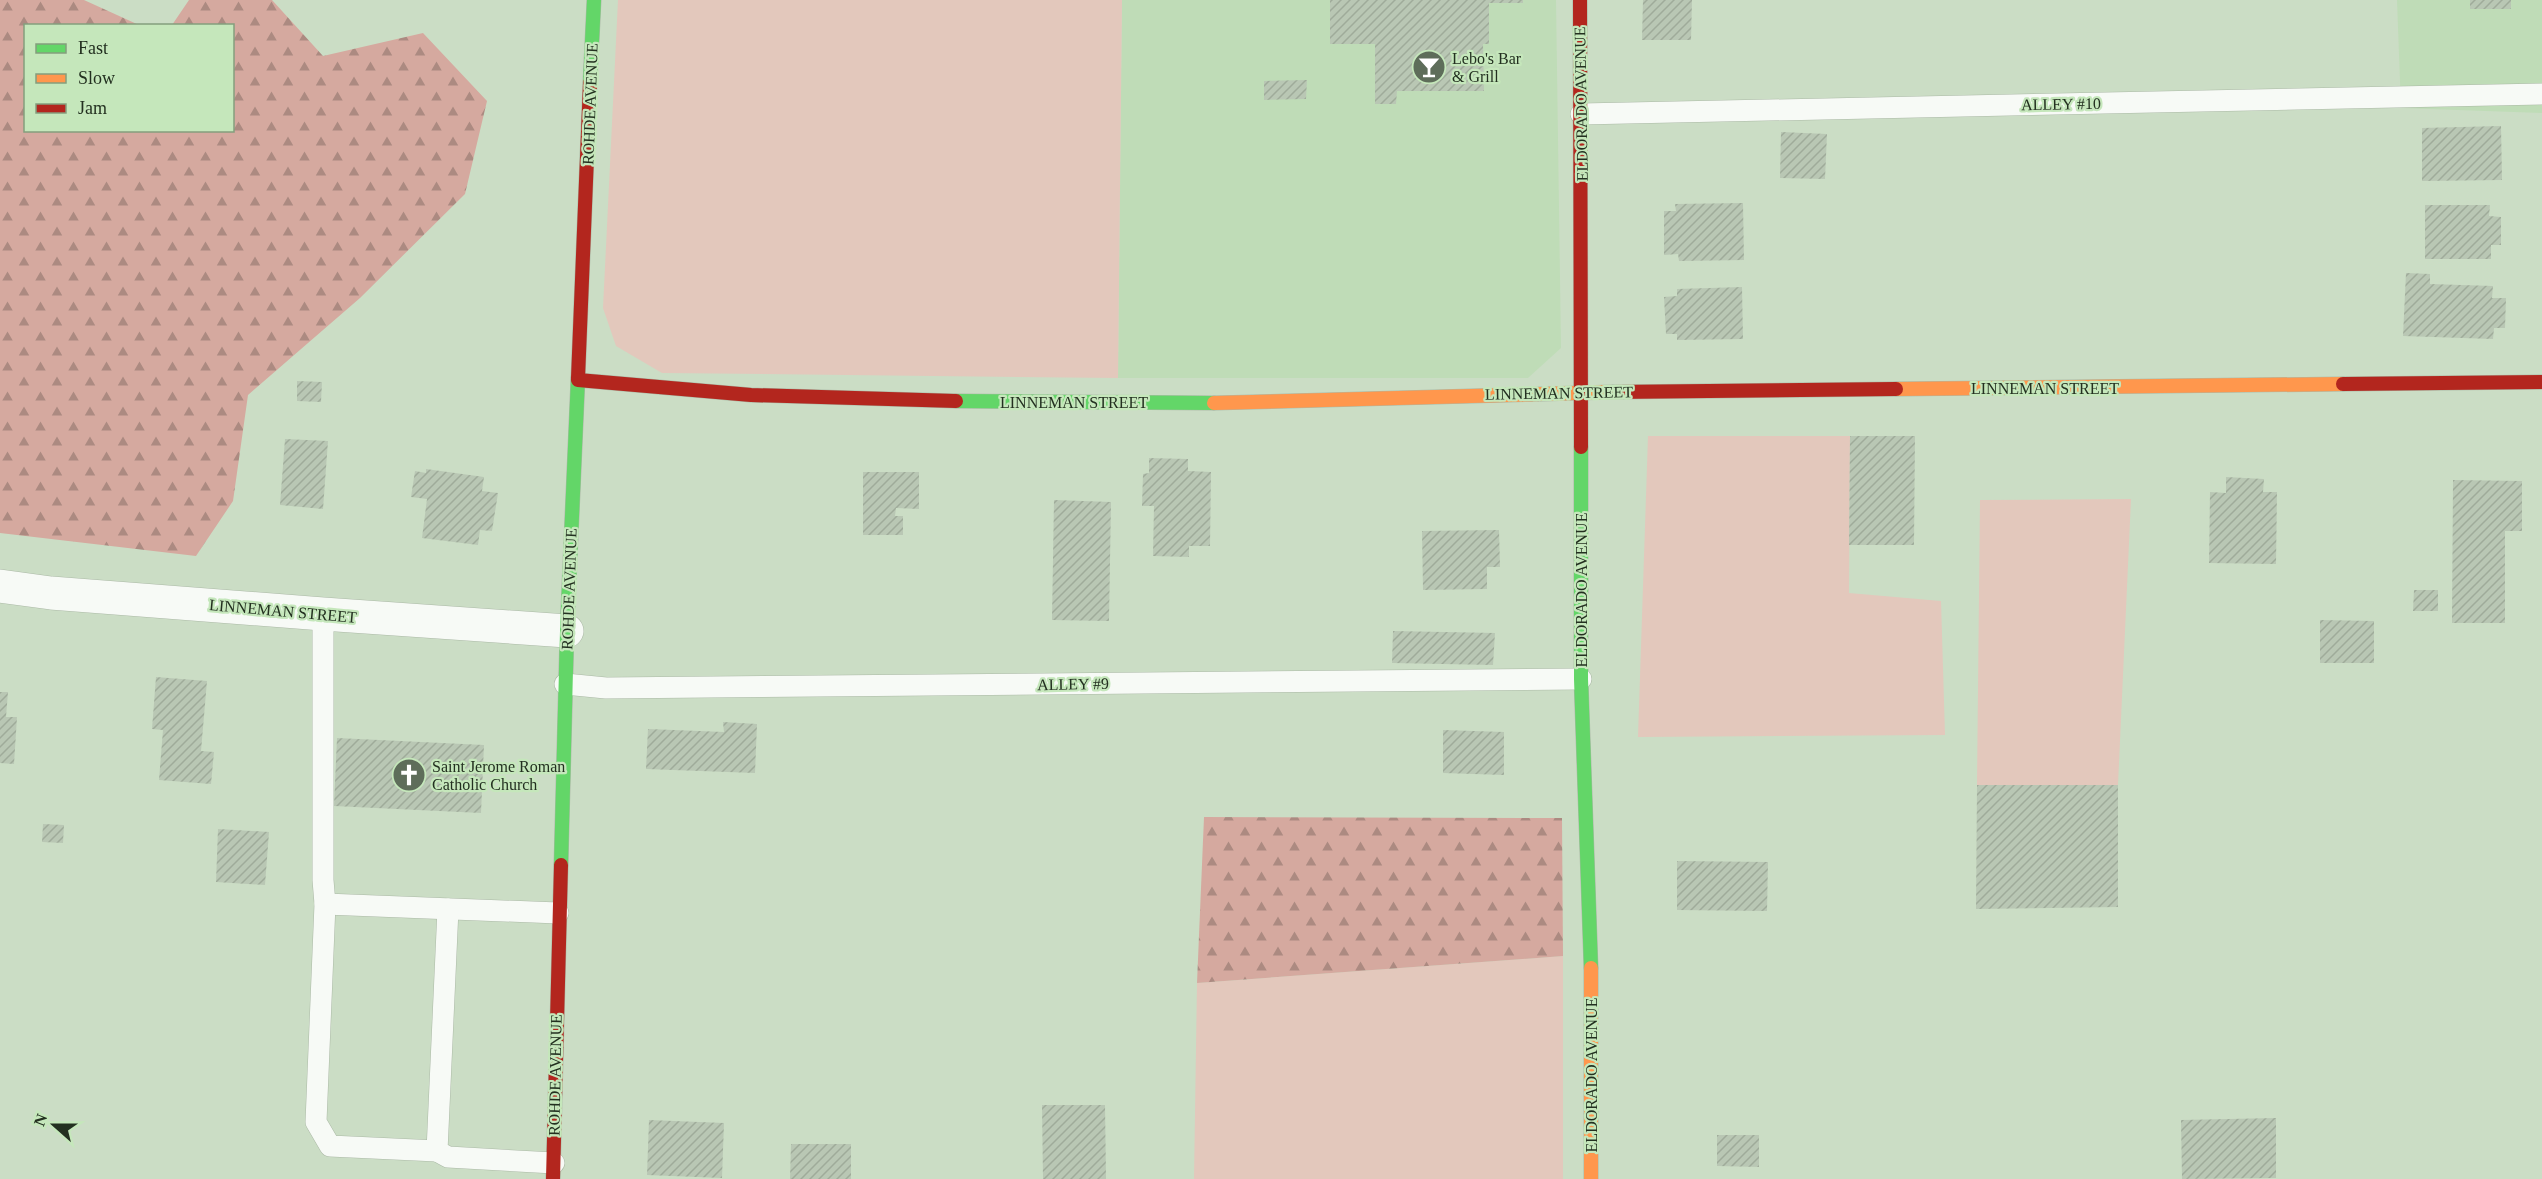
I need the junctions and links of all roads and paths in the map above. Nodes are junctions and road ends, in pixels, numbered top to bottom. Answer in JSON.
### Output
{"nodes":[{"id":1,"x":594,"y":0,"type":"edge"},
{"id":2,"x":1580,"y":0,"type":"edge"},
{"id":3,"x":2542,"y":94,"type":"edge"},
{"id":4,"x":1581,"y":114,"type":"junction"},
{"id":5,"x":578,"y":380,"type":"junction"},
{"id":6,"x":2542,"y":382,"type":"edge"},
{"id":7,"x":1581,"y":392,"type":"junction"},
{"id":8,"x":0,"y":586,"type":"edge"},
{"id":9,"x":323,"y":614,"type":"junction"},
{"id":10,"x":567,"y":631,"type":"junction"},
{"id":11,"x":1581,"y":679,"type":"junction"},
{"id":12,"x":565,"y":684,"type":"junction"},
{"id":13,"x":325,"y":904,"type":"junction"},
{"id":14,"x":448,"y":909,"type":"junction"},
{"id":15,"x":558,"y":914,"type":"junction"},
{"id":16,"x":437,"y":1151,"type":"junction"},
{"id":17,"x":554,"y":1171,"type":"edge"},
{"id":18,"x":1591,"y":1179,"type":"edge"}],
"edges":[{"from":1,"to":5,"type":"street","name":"ROHDE AVENUE"},
{"from":2,"to":4,"type":"street","name":"ELDORADO AVENUE"},
{"from":3,"to":4,"type":"lane","name":"ALLEY #10"},
{"from":4,"to":7,"type":"street","name":"ELDORADO AVENUE"},
{"from":5,"to":7,"type":"street","name":"LINNEMAN STREET"},
{"from":5,"to":10,"type":"street","name":"ROHDE AVENUE"},
{"from":6,"to":7,"type":"street","name":"LINNEMAN STREET"},
{"from":7,"to":11,"type":"street","name":"ELDORADO AVENUE"},
{"from":8,"to":9,"type":"street","name":"LINNEMAN STREET"},
{"from":9,"to":10,"type":"street","name":"LINNEMAN STREET"},
{"from":9,"to":13,"type":"lane"},
{"from":10,"to":12,"type":"street","name":"ROHDE AVENUE"},
{"from":11,"to":12,"type":"lane","name":"ALLEY #9"},
{"from":11,"to":18,"type":"street","name":"ELDORADO AVENUE"},
{"from":12,"to":15,"type":"street","name":"ROHDE AVENUE"},
{"from":13,"to":14,"type":"lane"},
{"from":13,"to":16,"type":"lane"},
{"from":14,"to":15,"type":"lane"},
{"from":14,"to":16,"type":"lane"},
{"from":15,"to":17,"type":"street","name":"ROHDE AVENUE"},
{"from":16,"to":17,"type":"lane"}]}
